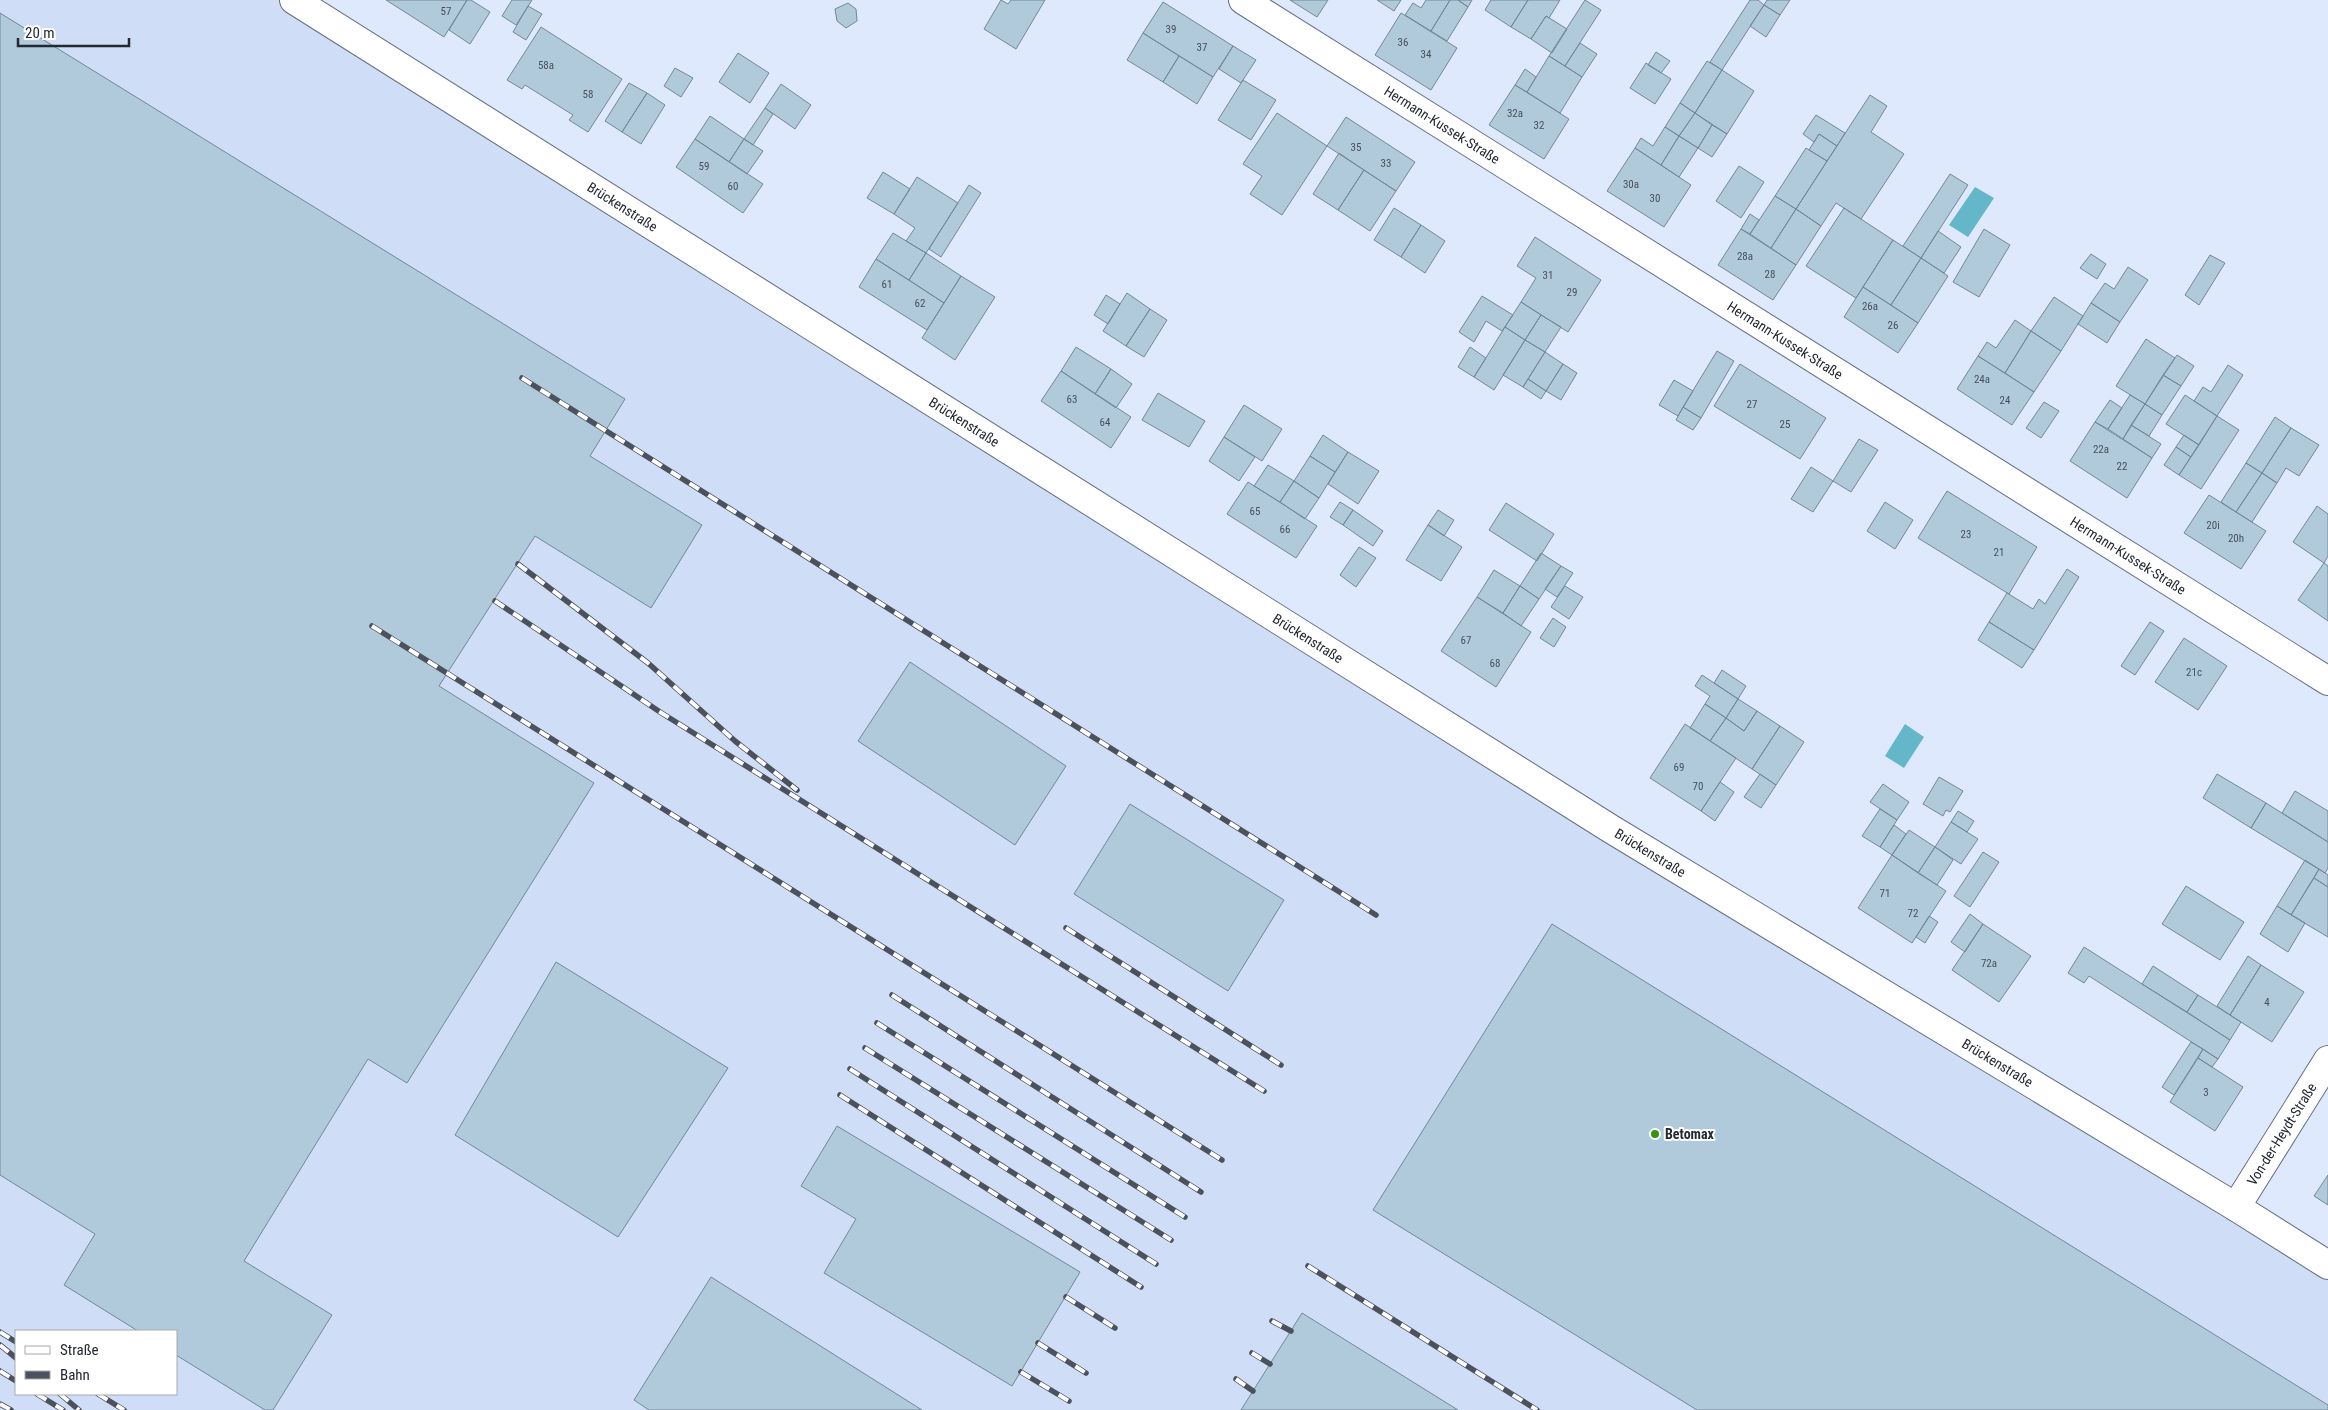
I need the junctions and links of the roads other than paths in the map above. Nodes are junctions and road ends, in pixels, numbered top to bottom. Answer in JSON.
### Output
{"nodes":[{"id":1,"x":294,"y":0,"type":"edge"},
{"id":2,"x":1243,"y":0,"type":"edge"},
{"id":3,"x":2328,"y":681,"type":"edge"},
{"id":4,"x":2328,"y":1060,"type":"edge"},
{"id":5,"x":2236,"y":1208,"type":"junction"},
{"id":6,"x":2328,"y":1266,"type":"edge"}],
"edges":[{"from":1,"to":5,"type":"street","name":"Brückenstraße"},
{"from":2,"to":3,"type":"street","name":"Hermann-Kussek-Straße"},
{"from":4,"to":5,"type":"street","name":"Von-der-Heydt-Straße"},
{"from":5,"to":6,"type":"street","name":"Brückenstraße"}]}
